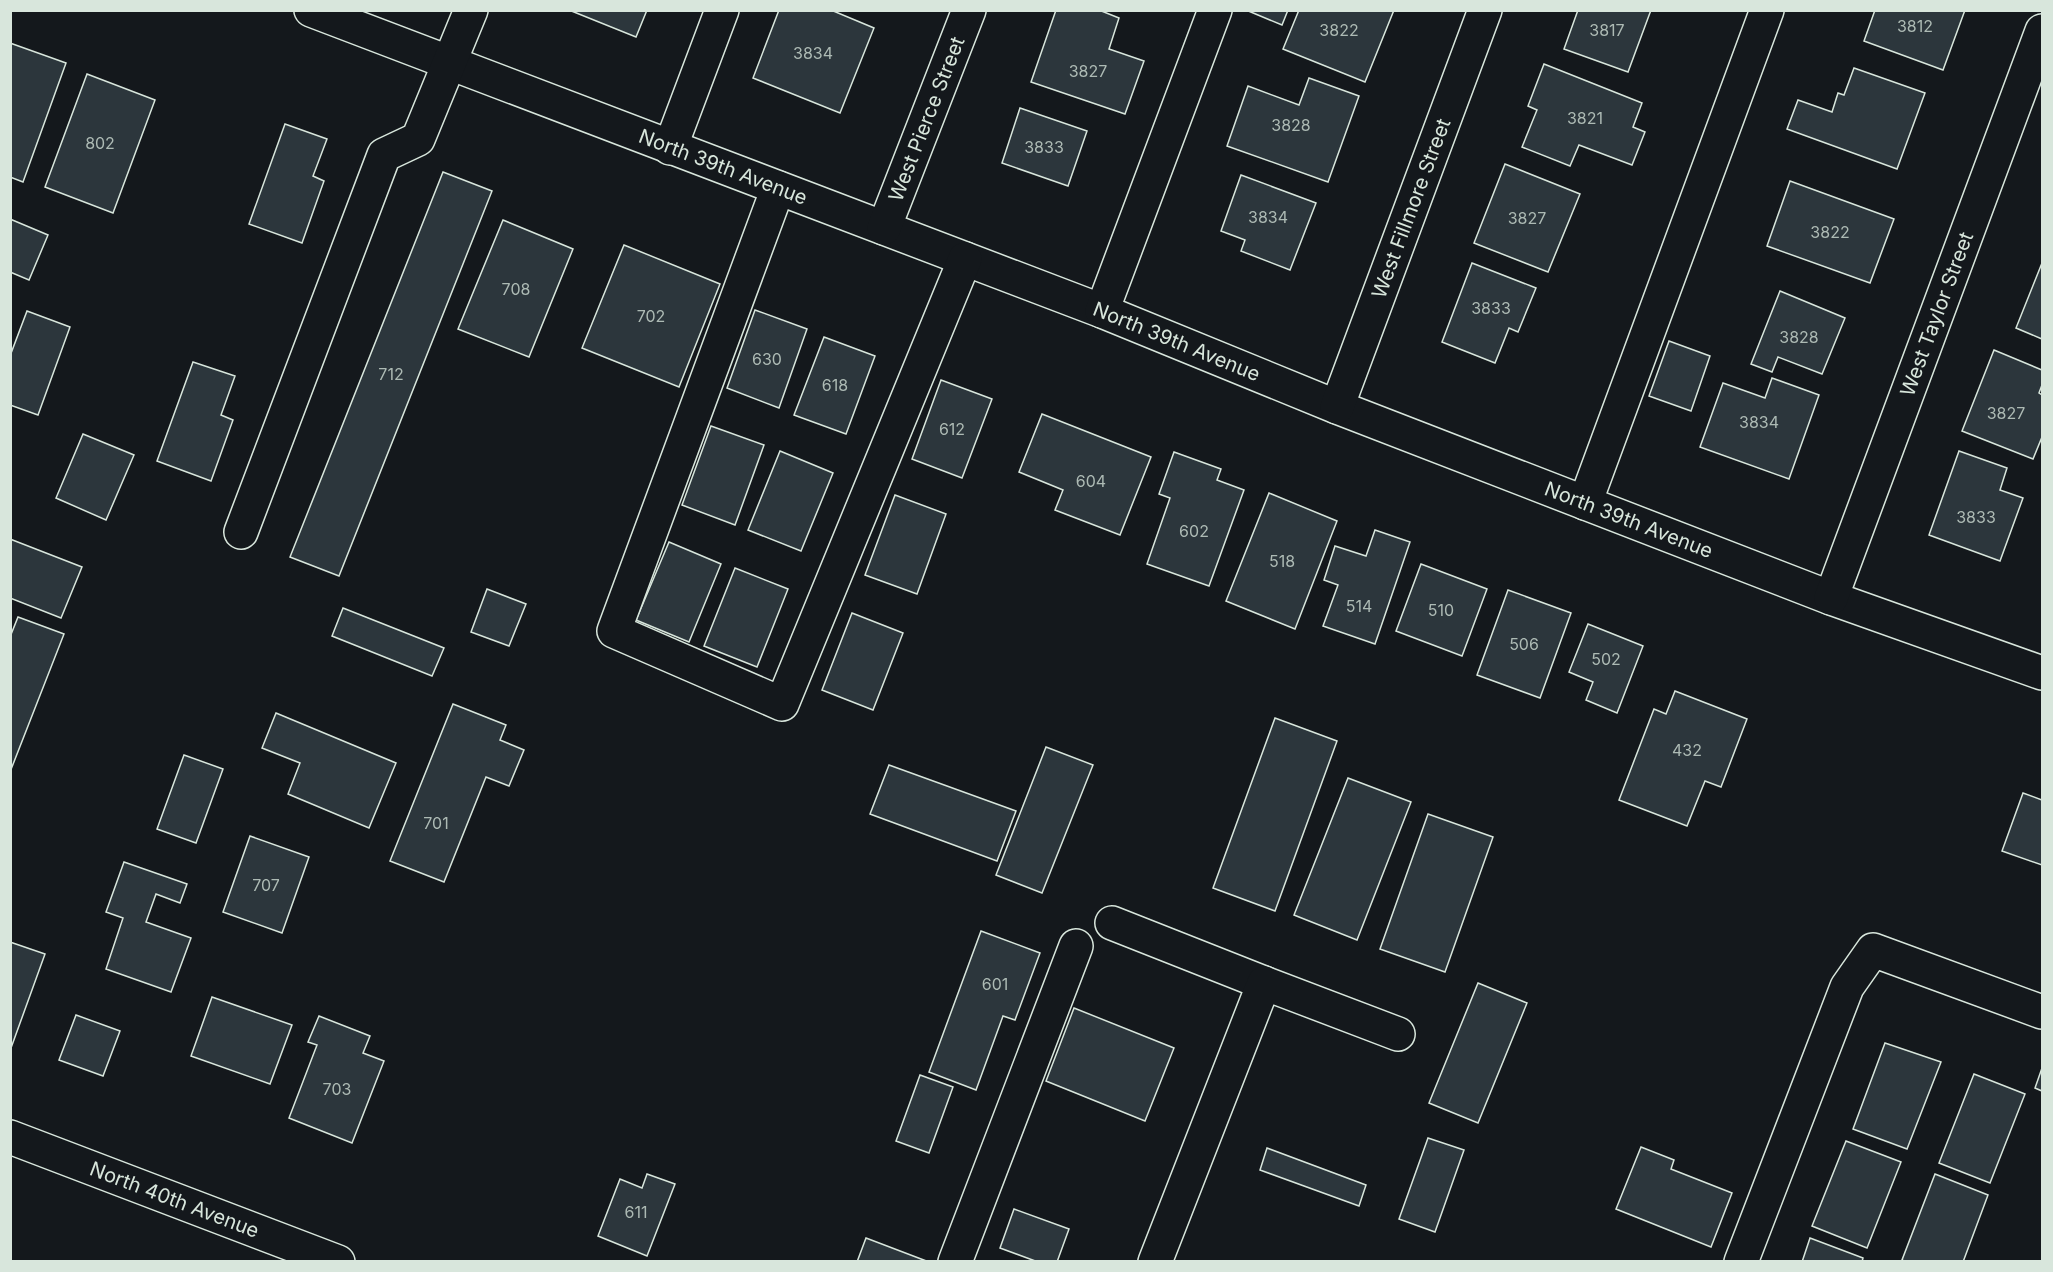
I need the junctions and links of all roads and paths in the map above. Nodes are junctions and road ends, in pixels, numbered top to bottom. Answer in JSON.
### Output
{"nodes":[{"id":1,"x":311,"y":10,"type":"edge"},
{"id":2,"x":471,"y":10,"type":"edge"},
{"id":3,"x":722,"y":10,"type":"edge"},
{"id":4,"x":969,"y":10,"type":"edge"},
{"id":5,"x":1215,"y":10,"type":"edge"},
{"id":6,"x":1485,"y":10,"type":"edge"},
{"id":7,"x":1767,"y":10,"type":"edge"},
{"id":8,"x":2043,"y":31,"type":"edge"},
{"id":9,"x":451,"y":64,"type":"junction"},
{"id":10,"x":670,"y":148,"type":"junction"},
{"id":11,"x":778,"y":188,"type":"junction"},
{"id":12,"x":884,"y":228,"type":"junction"},
{"id":13,"x":965,"y":259,"type":"junction"},
{"id":14,"x":1102,"y":311,"type":"junction"},
{"id":15,"x":1337,"y":407,"type":"junction"},
{"id":16,"x":1585,"y":503,"type":"junction"},
{"id":17,"x":242,"y":532,"type":"dead end"},
{"id":18,"x":1832,"y":598,"type":"junction"},
{"id":19,"x":2043,"y":673,"type":"edge"},
{"id":20,"x":1112,"y":923,"type":"dead end"},
{"id":21,"x":1076,"y":946,"type":"dead end"},
{"id":22,"x":1264,"y":983,"type":"junction"},
{"id":23,"x":2043,"y":1012,"type":"edge"},
{"id":24,"x":1398,"y":1034,"type":"dead end"},
{"id":25,"x":10,"y":1137,"type":"edge"},
{"id":26,"x":338,"y":1262,"type":"edge"},
{"id":27,"x":955,"y":1262,"type":"edge"},
{"id":28,"x":1155,"y":1262,"type":"edge"},
{"id":29,"x":1741,"y":1262,"type":"edge"}],
"edges":[{"from":1,"to":9,"type":"street","name":"North 39th Avenue"},
{"from":2,"to":9,"type":"street"},
{"from":3,"to":10,"type":"street"},
{"from":4,"to":12,"type":"street","name":"West Pierce Street"},
{"from":5,"to":14,"type":"street"},
{"from":6,"to":15,"type":"street","name":"West Fillmore Street"},
{"from":7,"to":16,"type":"street"},
{"from":8,"to":18,"type":"street","name":"West Taylor Street"},
{"from":9,"to":10,"type":"street","name":"North 39th Avenue"},
{"from":9,"to":17,"type":"street"},
{"from":10,"to":11,"type":"street","name":"North 39th Avenue"},
{"from":11,"to":12,"type":"street","name":"North 39th Avenue"},
{"from":11,"to":13,"type":"street"},
{"from":12,"to":13,"type":"street","name":"North 39th Avenue"},
{"from":13,"to":14,"type":"street","name":"North 39th Avenue"},
{"from":14,"to":15,"type":"street","name":"North 39th Avenue"},
{"from":15,"to":16,"type":"street","name":"North 39th Avenue"},
{"from":16,"to":18,"type":"street","name":"North 39th Avenue"},
{"from":18,"to":19,"type":"street","name":"North 39th Avenue"},
{"from":20,"to":22,"type":"street"},
{"from":21,"to":27,"type":"street"},
{"from":22,"to":24,"type":"street"},
{"from":22,"to":28,"type":"street"},
{"from":23,"to":29,"type":"street"},
{"from":25,"to":26,"type":"street","name":"North 40th Avenue"}]}
